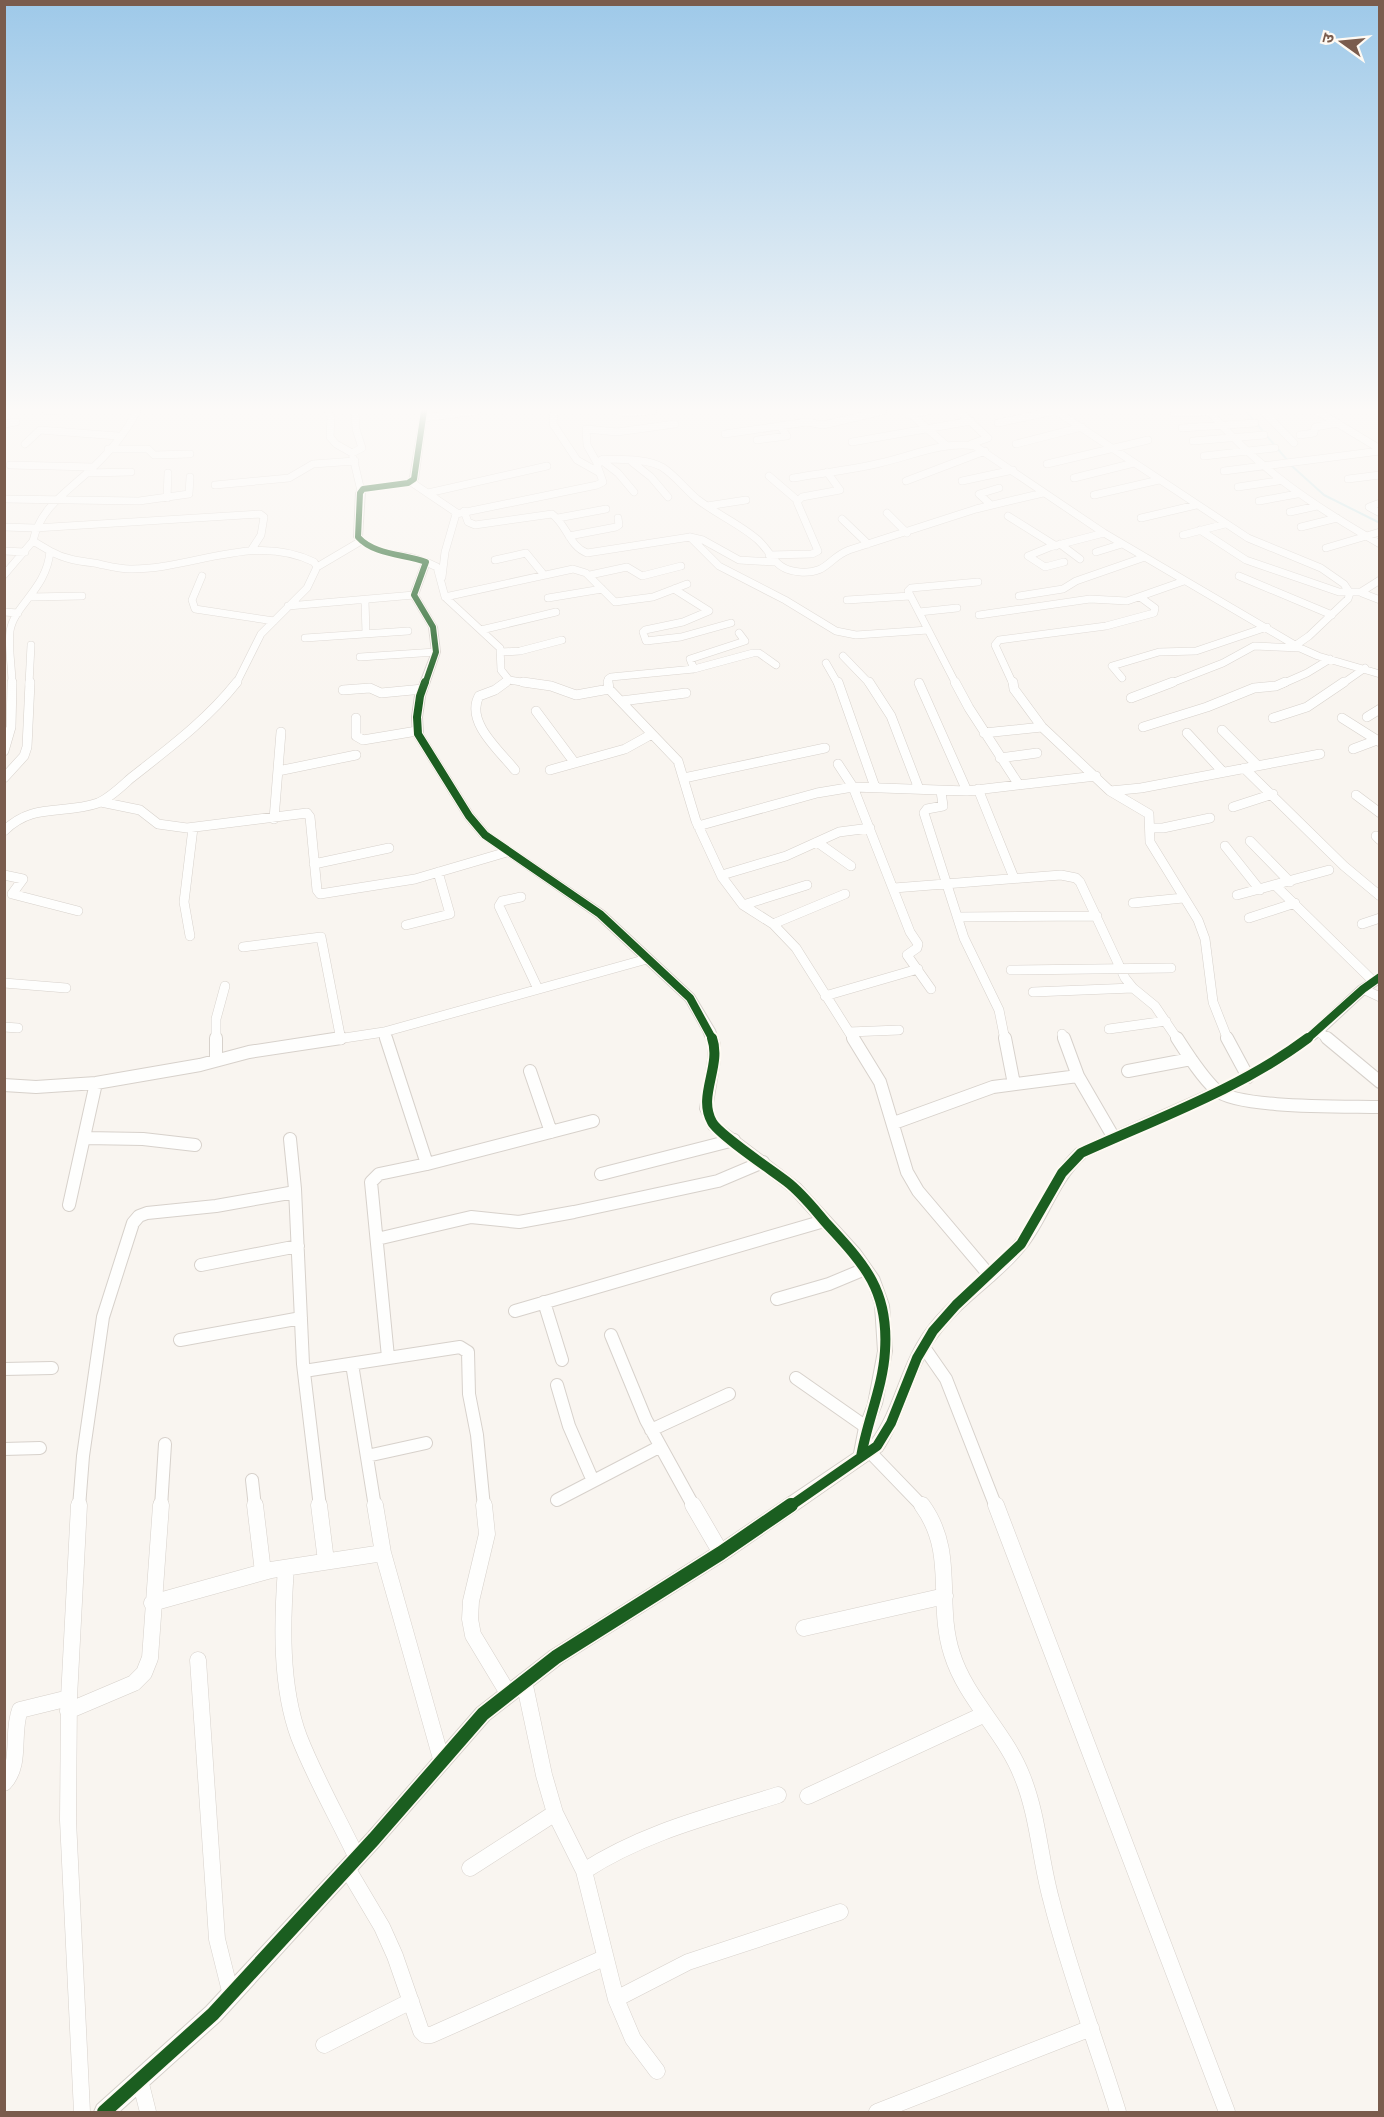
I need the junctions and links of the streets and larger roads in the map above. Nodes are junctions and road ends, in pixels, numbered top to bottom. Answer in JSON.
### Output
{"nodes":[{"id":1,"x":47,"y":510,"type":"edge"},
{"id":2,"x":360,"y":510,"type":"edge"},
{"id":3,"x":455,"y":510,"type":"edge"},
{"id":4,"x":471,"y":510,"type":"edge"},
{"id":5,"x":602,"y":510,"type":"edge"},
{"id":6,"x":712,"y":510,"type":"edge"},
{"id":7,"x":801,"y":510,"type":"edge"},
{"id":8,"x":977,"y":510,"type":"edge"},
{"id":9,"x":1069,"y":510,"type":"edge"},
{"id":10,"x":1176,"y":510,"type":"edge"},
{"id":11,"x":1203,"y":510,"type":"edge"},
{"id":12,"x":1300,"y":510,"type":"edge"},
{"id":13,"x":1323,"y":510,"type":"edge"},
{"id":14,"x":460,"y":512,"type":"junction"},
{"id":15,"x":1290,"y":512,"type":"dead end"},
{"id":16,"x":886,"y":513,"type":"dead end"},
{"id":17,"x":1008,"y":516,"type":"dead end"},
{"id":18,"x":558,"y":518,"type":"junction"},
{"id":19,"x":618,"y":518,"type":"dead end"},
{"id":20,"x":1141,"y":518,"type":"dead end"},
{"id":21,"x":1337,"y":518,"type":"junction"},
{"id":22,"x":842,"y":519,"type":"dead end"},
{"id":23,"x":1225,"y":524,"type":"junction"},
{"id":24,"x":4,"y":527,"type":"edge"},
{"id":25,"x":1301,"y":527,"type":"dead end"},
{"id":26,"x":34,"y":528,"type":"junction"},
{"id":27,"x":1200,"y":530,"type":"junction"},
{"id":28,"x":1380,"y":532,"type":"edge"},
{"id":29,"x":907,"y":533,"type":"junction"},
{"id":30,"x":1104,"y":533,"type":"junction"},
{"id":31,"x":1182,"y":535,"type":"dead end"},
{"id":32,"x":569,"y":536,"type":"junction"},
{"id":33,"x":1366,"y":536,"type":"junction"},
{"id":34,"x":690,"y":537,"type":"junction"},
{"id":35,"x":33,"y":541,"type":"junction"},
{"id":36,"x":361,"y":541,"type":"junction"},
{"id":37,"x":1122,"y":543,"type":"junction"},
{"id":38,"x":868,"y":544,"type":"junction"},
{"id":39,"x":1380,"y":544,"type":"edge"},
{"id":40,"x":1058,"y":545,"type":"junction"},
{"id":41,"x":1326,"y":548,"type":"dead end"},
{"id":42,"x":252,"y":549,"type":"junction"},
{"id":43,"x":4,"y":551,"type":"edge"},
{"id":44,"x":25,"y":552,"type":"junction"},
{"id":45,"x":1096,"y":552,"type":"dead end"},
{"id":46,"x":52,"y":553,"type":"junction"},
{"id":47,"x":1145,"y":557,"type":"junction"},
{"id":48,"x":771,"y":558,"type":"junction"},
{"id":49,"x":1080,"y":559,"type":"dead end"},
{"id":50,"x":495,"y":560,"type":"dead end"},
{"id":51,"x":426,"y":562,"type":"junction"},
{"id":52,"x":1064,"y":562,"type":"dead end"},
{"id":53,"x":681,"y":566,"type":"dead end"},
{"id":54,"x":317,"y":567,"type":"junction"},
{"id":55,"x":4,"y":575,"type":"edge"},
{"id":56,"x":544,"y":575,"type":"junction"},
{"id":57,"x":590,"y":575,"type":"junction"},
{"id":58,"x":201,"y":576,"type":"dead end"},
{"id":59,"x":1239,"y":576,"type":"dead end"},
{"id":60,"x":1380,"y":580,"type":"edge"},
{"id":61,"x":1184,"y":581,"type":"junction"},
{"id":62,"x":978,"y":582,"type":"dead end"},
{"id":63,"x":687,"y":584,"type":"dead end"},
{"id":64,"x":441,"y":586,"type":"junction"},
{"id":65,"x":602,"y":589,"type":"junction"},
{"id":66,"x":674,"y":589,"type":"junction"},
{"id":67,"x":1362,"y":593,"type":"junction"},
{"id":68,"x":414,"y":595,"type":"junction"},
{"id":69,"x":1350,"y":595,"type":"junction"},
{"id":70,"x":82,"y":596,"type":"dead end"},
{"id":71,"x":910,"y":596,"type":"junction"},
{"id":72,"x":1019,"y":596,"type":"dead end"},
{"id":73,"x":1144,"y":596,"type":"junction"},
{"id":74,"x":31,"y":597,"type":"junction"},
{"id":75,"x":445,"y":597,"type":"junction"},
{"id":76,"x":548,"y":598,"type":"dead end"},
{"id":77,"x":365,"y":600,"type":"junction"},
{"id":78,"x":847,"y":600,"type":"dead end"},
{"id":79,"x":1380,"y":600,"type":"edge"},
{"id":80,"x":288,"y":606,"type":"junction"},
{"id":81,"x":957,"y":608,"type":"dead end"},
{"id":82,"x":4,"y":612,"type":"edge"},
{"id":83,"x":556,"y":612,"type":"dead end"},
{"id":84,"x":919,"y":612,"type":"junction"},
{"id":85,"x":18,"y":613,"type":"junction"},
{"id":86,"x":979,"y":615,"type":"dead end"},
{"id":87,"x":1332,"y":615,"type":"junction"},
{"id":88,"x":274,"y":621,"type":"junction"},
{"id":89,"x":731,"y":623,"type":"dead end"},
{"id":90,"x":1268,"y":627,"type":"junction"},
{"id":91,"x":481,"y":630,"type":"junction"},
{"id":92,"x":928,"y":630,"type":"junction"},
{"id":93,"x":408,"y":631,"type":"dead end"},
{"id":94,"x":7,"y":632,"type":"edge"},
{"id":95,"x":739,"y":633,"type":"dead end"},
{"id":96,"x":366,"y":634,"type":"junction"},
{"id":97,"x":304,"y":638,"type":"dead end"},
{"id":98,"x":562,"y":640,"type":"dead end"},
{"id":99,"x":31,"y":645,"type":"dead end"},
{"id":100,"x":1298,"y":647,"type":"junction"},
{"id":101,"x":436,"y":652,"type":"junction"},
{"id":102,"x":501,"y":652,"type":"junction"},
{"id":103,"x":843,"y":656,"type":"dead end"},
{"id":104,"x":360,"y":657,"type":"dead end"},
{"id":105,"x":1329,"y":659,"type":"junction"},
{"id":106,"x":826,"y":663,"type":"dead end"},
{"id":107,"x":776,"y":665,"type":"dead end"},
{"id":108,"x":1365,"y":668,"type":"junction"},
{"id":109,"x":694,"y":669,"type":"junction"},
{"id":110,"x":1380,"y":674,"type":"edge"},
{"id":111,"x":1122,"y":678,"type":"dead end"},
{"id":112,"x":509,"y":680,"type":"junction"},
{"id":113,"x":919,"y":683,"type":"dead end"},
{"id":114,"x":8,"y":689,"type":"edge"},
{"id":115,"x":423,"y":689,"type":"junction"},
{"id":116,"x":609,"y":689,"type":"junction"},
{"id":117,"x":343,"y":690,"type":"dead end"},
{"id":118,"x":686,"y":693,"type":"dead end"},
{"id":119,"x":1131,"y":698,"type":"dead end"},
{"id":120,"x":621,"y":701,"type":"junction"},
{"id":121,"x":1380,"y":709,"type":"edge"},
{"id":122,"x":536,"y":711,"type":"dead end"},
{"id":123,"x":1367,"y":717,"type":"dead end"},
{"id":124,"x":356,"y":718,"type":"dead end"},
{"id":125,"x":1273,"y":718,"type":"dead end"},
{"id":126,"x":1342,"y":718,"type":"dead end"},
{"id":127,"x":8,"y":722,"type":"edge"},
{"id":128,"x":1042,"y":727,"type":"junction"},
{"id":129,"x":1143,"y":727,"type":"dead end"},
{"id":130,"x":1222,"y":730,"type":"dead end"},
{"id":131,"x":417,"y":731,"type":"junction"},
{"id":132,"x":281,"y":732,"type":"dead end"},
{"id":133,"x":984,"y":733,"type":"junction"},
{"id":134,"x":1187,"y":733,"type":"dead end"},
{"id":135,"x":652,"y":734,"type":"junction"},
{"id":136,"x":1378,"y":741,"type":"edge"},
{"id":137,"x":825,"y":748,"type":"dead end"},
{"id":138,"x":1353,"y":749,"type":"dead end"},
{"id":139,"x":4,"y":751,"type":"edge"},
{"id":140,"x":1036,"y":753,"type":"dead end"},
{"id":141,"x":1320,"y":754,"type":"dead end"},
{"id":142,"x":356,"y":755,"type":"dead end"},
{"id":143,"x":1000,"y":758,"type":"junction"},
{"id":144,"x":574,"y":762,"type":"junction"},
{"id":145,"x":838,"y":764,"type":"dead end"},
{"id":146,"x":1257,"y":765,"type":"junction"},
{"id":147,"x":1244,"y":768,"type":"junction"},
{"id":148,"x":515,"y":770,"type":"dead end"},
{"id":149,"x":550,"y":770,"type":"dead end"},
{"id":150,"x":278,"y":771,"type":"junction"},
{"id":151,"x":1223,"y":772,"type":"junction"},
{"id":152,"x":1096,"y":776,"type":"junction"},
{"id":153,"x":4,"y":778,"type":"edge"},
{"id":154,"x":684,"y":778,"type":"junction"},
{"id":155,"x":1019,"y":785,"type":"junction"},
{"id":156,"x":853,"y":787,"type":"junction"},
{"id":157,"x":875,"y":787,"type":"junction"},
{"id":158,"x":919,"y":789,"type":"junction"},
{"id":159,"x":978,"y":789,"type":"junction"},
{"id":160,"x":941,"y":791,"type":"junction"},
{"id":161,"x":967,"y":791,"type":"junction"},
{"id":162,"x":1110,"y":791,"type":"junction"},
{"id":163,"x":1273,"y":794,"type":"junction"},
{"id":164,"x":1356,"y":795,"type":"dead end"},
{"id":165,"x":101,"y":802,"type":"junction"},
{"id":166,"x":1233,"y":807,"type":"dead end"},
{"id":167,"x":1380,"y":813,"type":"edge"},
{"id":168,"x":1210,"y":818,"type":"dead end"},
{"id":169,"x":274,"y":819,"type":"junction"},
{"id":170,"x":698,"y":826,"type":"junction"},
{"id":171,"x":194,"y":828,"type":"junction"},
{"id":172,"x":870,"y":828,"type":"junction"},
{"id":173,"x":1150,"y":828,"type":"junction"},
{"id":174,"x":4,"y":831,"type":"edge"},
{"id":175,"x":1250,"y":841,"type":"dead end"},
{"id":176,"x":817,"y":842,"type":"junction"},
{"id":177,"x":1224,"y":846,"type":"dead end"},
{"id":178,"x":389,"y":848,"type":"dead end"},
{"id":179,"x":507,"y":852,"type":"junction"},
{"id":180,"x":314,"y":864,"type":"junction"},
{"id":181,"x":851,"y":866,"type":"dead end"},
{"id":182,"x":1329,"y":870,"type":"dead end"},
{"id":183,"x":438,"y":872,"type":"junction"},
{"id":184,"x":4,"y":875,"type":"edge"},
{"id":185,"x":722,"y":875,"type":"junction"},
{"id":186,"x":1014,"y":878,"type":"junction"},
{"id":187,"x":1290,"y":882,"type":"junction"},
{"id":188,"x":947,"y":884,"type":"junction"},
{"id":189,"x":807,"y":885,"type":"dead end"},
{"id":190,"x":1276,"y":886,"type":"junction"},
{"id":191,"x":894,"y":888,"type":"junction"},
{"id":192,"x":1260,"y":890,"type":"junction"},
{"id":193,"x":845,"y":894,"type":"dead end"},
{"id":194,"x":1238,"y":895,"type":"dead end"},
{"id":195,"x":1380,"y":896,"type":"edge"},
{"id":196,"x":520,"y":897,"type":"dead end"},
{"id":197,"x":1183,"y":898,"type":"junction"},
{"id":198,"x":1133,"y":903,"type":"dead end"},
{"id":199,"x":1294,"y":903,"type":"junction"},
{"id":200,"x":743,"y":905,"type":"junction"},
{"id":201,"x":78,"y":911,"type":"dead end"},
{"id":202,"x":1097,"y":916,"type":"junction"},
{"id":203,"x":958,"y":917,"type":"junction"},
{"id":204,"x":1249,"y":918,"type":"dead end"},
{"id":205,"x":1380,"y":918,"type":"edge"},
{"id":206,"x":773,"y":924,"type":"junction"},
{"id":207,"x":1362,"y":924,"type":"dead end"},
{"id":208,"x":406,"y":925,"type":"dead end"},
{"id":209,"x":190,"y":936,"type":"dead end"},
{"id":210,"x":243,"y":947,"type":"dead end"},
{"id":211,"x":647,"y":959,"type":"junction"},
{"id":212,"x":1122,"y":968,"type":"junction"},
{"id":213,"x":1171,"y":968,"type":"dead end"},
{"id":214,"x":918,"y":969,"type":"junction"},
{"id":215,"x":1011,"y":970,"type":"dead end"},
{"id":216,"x":1372,"y":982,"type":"edge"},
{"id":217,"x":4,"y":983,"type":"edge"},
{"id":218,"x":225,"y":986,"type":"dead end"},
{"id":219,"x":66,"y":988,"type":"dead end"},
{"id":220,"x":931,"y":988,"type":"dead end"},
{"id":221,"x":1133,"y":988,"type":"junction"},
{"id":222,"x":538,"y":989,"type":"junction"},
{"id":223,"x":1034,"y":992,"type":"dead end"},
{"id":224,"x":825,"y":996,"type":"junction"},
{"id":225,"x":1380,"y":997,"type":"edge"},
{"id":226,"x":1166,"y":1021,"type":"junction"},
{"id":227,"x":4,"y":1027,"type":"edge"},
{"id":228,"x":18,"y":1028,"type":"dead end"},
{"id":229,"x":1108,"y":1029,"type":"dead end"},
{"id":230,"x":899,"y":1030,"type":"dead end"},
{"id":231,"x":1318,"y":1030,"type":"junction"},
{"id":232,"x":384,"y":1032,"type":"junction"},
{"id":233,"x":849,"y":1032,"type":"junction"},
{"id":234,"x":1062,"y":1034,"type":"dead end"},
{"id":235,"x":341,"y":1040,"type":"junction"},
{"id":236,"x":1191,"y":1059,"type":"junction"},
{"id":237,"x":216,"y":1060,"type":"junction"},
{"id":238,"x":530,"y":1071,"type":"dead end"},
{"id":239,"x":1128,"y":1071,"type":"dead end"},
{"id":240,"x":1078,"y":1076,"type":"junction"},
{"id":241,"x":1248,"y":1077,"type":"junction"},
{"id":242,"x":1380,"y":1082,"type":"edge"},
{"id":243,"x":96,"y":1083,"type":"junction"},
{"id":244,"x":1014,"y":1084,"type":"junction"},
{"id":245,"x":4,"y":1085,"type":"edge"},
{"id":246,"x":1217,"y":1091,"type":"junction"},
{"id":247,"x":1380,"y":1107,"type":"edge"},
{"id":248,"x":593,"y":1121,"type":"dead end"},
{"id":249,"x":894,"y":1123,"type":"junction"},
{"id":250,"x":551,"y":1132,"type":"junction"},
{"id":251,"x":85,"y":1138,"type":"junction"},
{"id":252,"x":1114,"y":1138,"type":"junction"},
{"id":253,"x":290,"y":1139,"type":"dead end"},
{"id":254,"x":734,"y":1140,"type":"junction"},
{"id":255,"x":195,"y":1145,"type":"dead end"},
{"id":256,"x":763,"y":1162,"type":"junction"},
{"id":257,"x":427,"y":1164,"type":"junction"},
{"id":258,"x":601,"y":1174,"type":"dead end"},
{"id":259,"x":295,"y":1192,"type":"junction"},
{"id":260,"x":69,"y":1205,"type":"dead end"},
{"id":261,"x":824,"y":1221,"type":"junction"},
{"id":262,"x":376,"y":1239,"type":"junction"},
{"id":263,"x":298,"y":1246,"type":"junction"},
{"id":264,"x":201,"y":1264,"type":"dead end"},
{"id":265,"x":865,"y":1269,"type":"junction"},
{"id":266,"x":990,"y":1276,"type":"junction"},
{"id":267,"x":777,"y":1299,"type":"dead end"},
{"id":268,"x":544,"y":1302,"type":"junction"},
{"id":269,"x":515,"y":1311,"type":"dead end"},
{"id":270,"x":301,"y":1318,"type":"junction"},
{"id":271,"x":611,"y":1335,"type":"dead end"},
{"id":272,"x":180,"y":1340,"type":"dead end"},
{"id":273,"x":923,"y":1346,"type":"junction"},
{"id":274,"x":388,"y":1357,"type":"junction"},
{"id":275,"x":562,"y":1360,"type":"dead end"},
{"id":276,"x":352,"y":1364,"type":"junction"},
{"id":277,"x":52,"y":1368,"type":"dead end"},
{"id":278,"x":4,"y":1369,"type":"edge"},
{"id":279,"x":304,"y":1371,"type":"junction"},
{"id":280,"x":796,"y":1378,"type":"dead end"},
{"id":281,"x":557,"y":1385,"type":"dead end"},
{"id":282,"x":729,"y":1394,"type":"dead end"},
{"id":283,"x":866,"y":1427,"type":"junction"},
{"id":284,"x":651,"y":1430,"type":"junction"},
{"id":285,"x":426,"y":1443,"type":"dead end"},
{"id":286,"x":165,"y":1444,"type":"dead end"},
{"id":287,"x":659,"y":1447,"type":"junction"},
{"id":288,"x":40,"y":1448,"type":"dead end"},
{"id":289,"x":4,"y":1449,"type":"edge"},
{"id":290,"x":865,"y":1454,"type":"junction"},
{"id":291,"x":367,"y":1456,"type":"junction"},
{"id":292,"x":252,"y":1480,"type":"dead end"},
{"id":293,"x":593,"y":1481,"type":"junction"},
{"id":294,"x":557,"y":1500,"type":"dead end"},
{"id":295,"x":384,"y":1553,"type":"junction"},
{"id":296,"x":721,"y":1553,"type":"junction"},
{"id":297,"x":326,"y":1561,"type":"junction"},
{"id":298,"x":286,"y":1568,"type":"junction"},
{"id":299,"x":263,"y":1572,"type":"junction"},
{"id":300,"x":945,"y":1596,"type":"junction"},
{"id":301,"x":152,"y":1602,"type":"junction"},
{"id":302,"x":804,"y":1628,"type":"dead end"},
{"id":303,"x":198,"y":1660,"type":"dead end"},
{"id":304,"x":524,"y":1681,"type":"junction"},
{"id":305,"x":508,"y":1693,"type":"junction"},
{"id":306,"x":68,"y":1705,"type":"junction"},
{"id":307,"x":985,"y":1714,"type":"junction"},
{"id":308,"x":442,"y":1762,"type":"junction"},
{"id":309,"x":4,"y":1783,"type":"edge"},
{"id":310,"x":778,"y":1795,"type":"dead end"},
{"id":311,"x":808,"y":1796,"type":"dead end"},
{"id":312,"x":555,"y":1813,"type":"junction"},
{"id":313,"x":352,"y":1863,"type":"junction"},
{"id":314,"x":470,"y":1868,"type":"dead end"},
{"id":315,"x":584,"y":1871,"type":"junction"},
{"id":316,"x":840,"y":1912,"type":"dead end"},
{"id":317,"x":604,"y":1958,"type":"junction"},
{"id":318,"x":231,"y":1995,"type":"junction"},
{"id":319,"x":616,"y":1999,"type":"junction"},
{"id":320,"x":411,"y":2001,"type":"junction"},
{"id":321,"x":1091,"y":2028,"type":"junction"},
{"id":322,"x":324,"y":2045,"type":"dead end"},
{"id":323,"x":657,"y":2071,"type":"dead end"},
{"id":324,"x":140,"y":2080,"type":"junction"},
{"id":325,"x":82,"y":2112,"type":"edge"},
{"id":326,"x":104,"y":2112,"type":"edge"},
{"id":327,"x":148,"y":2112,"type":"edge"},
{"id":328,"x":877,"y":2112,"type":"edge"},
{"id":329,"x":1118,"y":2112,"type":"edge"},
{"id":330,"x":1227,"y":2112,"type":"edge"}],
"edges":[{"from":1,"to":26,"type":"street"},
{"from":2,"to":36,"type":"street"},
{"from":3,"to":14,"type":"street"},
{"from":4,"to":14,"type":"street"},
{"from":5,"to":18,"type":"street"},
{"from":6,"to":48,"type":"street"},
{"from":7,"to":48,"type":"street"},
{"from":8,"to":29,"type":"street"},
{"from":9,"to":30,"type":"street"},
{"from":10,"to":20,"type":"street"},
{"from":11,"to":23,"type":"street"},
{"from":12,"to":15,"type":"street"},
{"from":13,"to":21,"type":"street"},
{"from":14,"to":18,"type":"street"},
{"from":14,"to":64,"type":"street"},
{"from":16,"to":29,"type":"street"},
{"from":17,"to":40,"type":"street"},
{"from":18,"to":32,"type":"street"},
{"from":19,"to":32,"type":"street"},
{"from":21,"to":25,"type":"street"},
{"from":21,"to":33,"type":"street"},
{"from":22,"to":38,"type":"street"},
{"from":23,"to":27,"type":"street"},
{"from":23,"to":69,"type":"street"},
{"from":24,"to":26,"type":"street"},
{"from":26,"to":35,"type":"street"},
{"from":26,"to":42,"type":"street"},
{"from":27,"to":31,"type":"street"},
{"from":27,"to":69,"type":"street"},
{"from":28,"to":33,"type":"street"},
{"from":29,"to":38,"type":"street"},
{"from":30,"to":37,"type":"street"},
{"from":30,"to":40,"type":"street"},
{"from":32,"to":34,"type":"street"},
{"from":33,"to":39,"type":"street"},
{"from":33,"to":41,"type":"street"},
{"from":34,"to":48,"type":"street"},
{"from":34,"to":92,"type":"street"},
{"from":35,"to":44,"type":"street"},
{"from":35,"to":46,"type":"street"},
{"from":36,"to":51,"type":"street"},
{"from":36,"to":54,"type":"street"},
{"from":37,"to":45,"type":"street"},
{"from":37,"to":47,"type":"street"},
{"from":38,"to":48,"type":"street"},
{"from":40,"to":49,"type":"street"},
{"from":40,"to":52,"type":"street"},
{"from":42,"to":46,"type":"street"},
{"from":42,"to":54,"type":"street"},
{"from":43,"to":44,"type":"street"},
{"from":44,"to":55,"type":"street"},
{"from":46,"to":74,"type":"street"},
{"from":47,"to":61,"type":"street"},
{"from":47,"to":72,"type":"street"},
{"from":50,"to":56,"type":"street"},
{"from":51,"to":64,"type":"street"},
{"from":51,"to":68,"type":"street"},
{"from":53,"to":57,"type":"street"},
{"from":54,"to":80,"type":"street"},
{"from":56,"to":57,"type":"street"},
{"from":56,"to":75,"type":"street"},
{"from":57,"to":65,"type":"street"},
{"from":58,"to":88,"type":"street"},
{"from":59,"to":87,"type":"street"},
{"from":60,"to":67,"type":"street"},
{"from":61,"to":73,"type":"street"},
{"from":61,"to":90,"type":"street"},
{"from":62,"to":71,"type":"street"},
{"from":63,"to":66,"type":"street"},
{"from":64,"to":75,"type":"street"},
{"from":65,"to":66,"type":"street"},
{"from":65,"to":76,"type":"street"},
{"from":66,"to":89,"type":"street"},
{"from":67,"to":69,"type":"street"},
{"from":67,"to":79,"type":"street"},
{"from":68,"to":77,"type":"street"},
{"from":68,"to":101,"type":"street"},
{"from":69,"to":87,"type":"street"},
{"from":70,"to":74,"type":"street"},
{"from":71,"to":78,"type":"street"},
{"from":71,"to":84,"type":"street"},
{"from":73,"to":86,"type":"street"},
{"from":73,"to":128,"type":"street"},
{"from":74,"to":85,"type":"street"},
{"from":75,"to":91,"type":"street"},
{"from":77,"to":80,"type":"street"},
{"from":77,"to":96,"type":"street"},
{"from":80,"to":88,"type":"street"},
{"from":81,"to":84,"type":"street"},
{"from":82,"to":85,"type":"street"},
{"from":83,"to":91,"type":"street"},
{"from":84,"to":92,"type":"street"},
{"from":85,"to":94,"type":"street"},
{"from":87,"to":100,"type":"street"},
{"from":88,"to":165,"type":"street"},
{"from":90,"to":100,"type":"street"},
{"from":90,"to":111,"type":"street"},
{"from":91,"to":102,"type":"street"},
{"from":92,"to":133,"type":"street"},
{"from":93,"to":96,"type":"street"},
{"from":94,"to":114,"type":"street"},
{"from":95,"to":109,"type":"street"},
{"from":96,"to":97,"type":"street"},
{"from":98,"to":102,"type":"street"},
{"from":99,"to":153,"type":"street"},
{"from":100,"to":105,"type":"street"},
{"from":100,"to":119,"type":"street"},
{"from":101,"to":104,"type":"street"},
{"from":101,"to":115,"type":"street"},
{"from":102,"to":112,"type":"street"},
{"from":103,"to":158,"type":"street"},
{"from":105,"to":108,"type":"street"},
{"from":105,"to":129,"type":"street"},
{"from":106,"to":157,"type":"street"},
{"from":107,"to":109,"type":"street"},
{"from":108,"to":110,"type":"street"},
{"from":108,"to":125,"type":"street"},
{"from":109,"to":116,"type":"street"},
{"from":112,"to":116,"type":"street"},
{"from":112,"to":148,"type":"street"},
{"from":113,"to":161,"type":"street"},
{"from":114,"to":127,"type":"street"},
{"from":115,"to":117,"type":"street"},
{"from":115,"to":131,"type":"street"},
{"from":116,"to":120,"type":"street"},
{"from":118,"to":120,"type":"street"},
{"from":120,"to":135,"type":"street"},
{"from":121,"to":123,"type":"street"},
{"from":122,"to":144,"type":"street"},
{"from":124,"to":131,"type":"street"},
{"from":126,"to":136,"type":"street"},
{"from":127,"to":139,"type":"street"},
{"from":128,"to":133,"type":"street"},
{"from":128,"to":152,"type":"street"},
{"from":130,"to":146,"type":"street"},
{"from":131,"to":179,"type":"street"},
{"from":132,"to":150,"type":"street"},
{"from":133,"to":143,"type":"street"},
{"from":134,"to":151,"type":"street"},
{"from":135,"to":144,"type":"street"},
{"from":135,"to":154,"type":"street"},
{"from":136,"to":138,"type":"street"},
{"from":137,"to":154,"type":"street"},
{"from":140,"to":143,"type":"street"},
{"from":141,"to":146,"type":"street"},
{"from":142,"to":150,"type":"street"},
{"from":143,"to":155,"type":"street"},
{"from":144,"to":149,"type":"street"},
{"from":145,"to":156,"type":"street"},
{"from":146,"to":147,"type":"street"},
{"from":147,"to":151,"type":"street"},
{"from":147,"to":163,"type":"street"},
{"from":150,"to":169,"type":"street"},
{"from":151,"to":162,"type":"street"},
{"from":152,"to":155,"type":"street"},
{"from":152,"to":162,"type":"street"},
{"from":154,"to":170,"type":"street"},
{"from":155,"to":159,"type":"street"},
{"from":156,"to":157,"type":"street"},
{"from":156,"to":170,"type":"street"},
{"from":156,"to":172,"type":"street"},
{"from":157,"to":158,"type":"street"},
{"from":158,"to":160,"type":"street"},
{"from":159,"to":161,"type":"street"},
{"from":159,"to":186,"type":"street"},
{"from":160,"to":161,"type":"street"},
{"from":160,"to":188,"type":"street"},
{"from":162,"to":173,"type":"street"},
{"from":163,"to":166,"type":"street"},
{"from":163,"to":195,"type":"street"},
{"from":164,"to":167,"type":"street"},
{"from":165,"to":171,"type":"street"},
{"from":165,"to":174,"type":"street"},
{"from":168,"to":173,"type":"street"},
{"from":169,"to":171,"type":"street"},
{"from":169,"to":180,"type":"street"},
{"from":170,"to":185,"type":"street"},
{"from":171,"to":209,"type":"street"},
{"from":172,"to":176,"type":"street"},
{"from":172,"to":191,"type":"street"},
{"from":173,"to":197,"type":"street"},
{"from":175,"to":187,"type":"street"},
{"from":176,"to":181,"type":"street"},
{"from":176,"to":185,"type":"street"},
{"from":177,"to":192,"type":"street"},
{"from":178,"to":180,"type":"street"},
{"from":179,"to":183,"type":"street"},
{"from":179,"to":211,"type":"street"},
{"from":180,"to":183,"type":"street"},
{"from":182,"to":187,"type":"street"},
{"from":183,"to":208,"type":"street"},
{"from":184,"to":201,"type":"street"},
{"from":185,"to":200,"type":"street"},
{"from":186,"to":188,"type":"street"},
{"from":186,"to":202,"type":"street"},
{"from":187,"to":190,"type":"street"},
{"from":188,"to":191,"type":"street"},
{"from":188,"to":203,"type":"street"},
{"from":189,"to":200,"type":"street"},
{"from":190,"to":192,"type":"street"},
{"from":190,"to":199,"type":"street"},
{"from":191,"to":214,"type":"street"},
{"from":192,"to":194,"type":"street"},
{"from":193,"to":206,"type":"street"},
{"from":196,"to":222,"type":"street"},
{"from":197,"to":198,"type":"street"},
{"from":197,"to":241,"type":"street"},
{"from":199,"to":204,"type":"street"},
{"from":199,"to":216,"type":"street"},
{"from":200,"to":206,"type":"street"},
{"from":202,"to":203,"type":"street"},
{"from":202,"to":212,"type":"street"},
{"from":203,"to":244,"type":"street"},
{"from":205,"to":207,"type":"street"},
{"from":206,"to":224,"type":"street"},
{"from":210,"to":235,"type":"street"},
{"from":211,"to":222,"type":"street"},
{"from":211,"to":254,"type":"street"},
{"from":212,"to":213,"type":"street"},
{"from":212,"to":215,"type":"street"},
{"from":212,"to":221,"type":"street"},
{"from":214,"to":220,"type":"street"},
{"from":214,"to":224,"type":"street"},
{"from":216,"to":225,"type":"street"},
{"from":216,"to":231,"type":"street"},
{"from":217,"to":219,"type":"street"},
{"from":218,"to":237,"type":"street"},
{"from":221,"to":223,"type":"street"},
{"from":221,"to":226,"type":"street"},
{"from":222,"to":232,"type":"street"},
{"from":224,"to":233,"type":"street"},
{"from":226,"to":229,"type":"street"},
{"from":226,"to":236,"type":"street"},
{"from":227,"to":228,"type":"street"},
{"from":230,"to":233,"type":"street"},
{"from":231,"to":241,"type":"street"},
{"from":231,"to":242,"type":"street"},
{"from":232,"to":235,"type":"street"},
{"from":232,"to":257,"type":"street"},
{"from":233,"to":249,"type":"street"},
{"from":234,"to":240,"type":"street"},
{"from":235,"to":237,"type":"street"},
{"from":236,"to":239,"type":"street"},
{"from":236,"to":246,"type":"street"},
{"from":237,"to":243,"type":"street"},
{"from":238,"to":250,"type":"street"},
{"from":240,"to":244,"type":"street"},
{"from":240,"to":252,"type":"street"},
{"from":241,"to":246,"type":"street"},
{"from":243,"to":245,"type":"street"},
{"from":243,"to":251,"type":"street"},
{"from":244,"to":249,"type":"street"},
{"from":246,"to":247,"type":"street"},
{"from":246,"to":252,"type":"street"},
{"from":248,"to":250,"type":"street"},
{"from":249,"to":266,"type":"street"},
{"from":250,"to":257,"type":"street"},
{"from":251,"to":255,"type":"street"},
{"from":251,"to":260,"type":"street"},
{"from":252,"to":266,"type":"street"},
{"from":253,"to":259,"type":"street"},
{"from":254,"to":256,"type":"street"},
{"from":254,"to":258,"type":"street"},
{"from":256,"to":261,"type":"street"},
{"from":256,"to":262,"type":"street"},
{"from":257,"to":262,"type":"street"},
{"from":259,"to":263,"type":"street"},
{"from":259,"to":306,"type":"street"},
{"from":261,"to":265,"type":"street"},
{"from":261,"to":268,"type":"street"},
{"from":262,"to":274,"type":"street"},
{"from":263,"to":264,"type":"street"},
{"from":263,"to":270,"type":"street"},
{"from":265,"to":267,"type":"street"},
{"from":265,"to":283,"type":"street"},
{"from":266,"to":273,"type":"street"},
{"from":268,"to":269,"type":"street"},
{"from":268,"to":275,"type":"street"},
{"from":270,"to":272,"type":"street"},
{"from":270,"to":279,"type":"street"},
{"from":271,"to":284,"type":"street"},
{"from":273,"to":290,"type":"street"},
{"from":273,"to":330,"type":"street"},
{"from":274,"to":276,"type":"street"},
{"from":274,"to":305,"type":"street"},
{"from":276,"to":279,"type":"street"},
{"from":276,"to":291,"type":"street"},
{"from":277,"to":278,"type":"street"},
{"from":279,"to":297,"type":"street"},
{"from":280,"to":283,"type":"street"},
{"from":281,"to":293,"type":"street"},
{"from":282,"to":284,"type":"street"},
{"from":283,"to":290,"type":"street"},
{"from":284,"to":287,"type":"street"},
{"from":285,"to":291,"type":"street"},
{"from":286,"to":301,"type":"street"},
{"from":287,"to":293,"type":"street"},
{"from":287,"to":296,"type":"street"},
{"from":288,"to":289,"type":"street"},
{"from":290,"to":296,"type":"street"},
{"from":290,"to":300,"type":"street"},
{"from":291,"to":295,"type":"street"},
{"from":292,"to":299,"type":"street"},
{"from":293,"to":294,"type":"street"},
{"from":295,"to":297,"type":"street"},
{"from":295,"to":308,"type":"street"},
{"from":296,"to":304,"type":"street"},
{"from":297,"to":298,"type":"street"},
{"from":298,"to":299,"type":"street"},
{"from":298,"to":313,"type":"street"},
{"from":299,"to":301,"type":"street"},
{"from":300,"to":302,"type":"street"},
{"from":300,"to":307,"type":"street"},
{"from":301,"to":306,"type":"street"},
{"from":303,"to":318,"type":"street"},
{"from":304,"to":305,"type":"street"},
{"from":304,"to":312,"type":"street"},
{"from":305,"to":308,"type":"street"},
{"from":306,"to":309,"type":"street"},
{"from":306,"to":325,"type":"street"},
{"from":307,"to":311,"type":"street"},
{"from":307,"to":321,"type":"street"},
{"from":308,"to":313,"type":"street"},
{"from":310,"to":315,"type":"street"},
{"from":312,"to":314,"type":"street"},
{"from":312,"to":315,"type":"street"},
{"from":313,"to":318,"type":"street"},
{"from":313,"to":320,"type":"street"},
{"from":315,"to":317,"type":"street"},
{"from":316,"to":319,"type":"street"},
{"from":317,"to":319,"type":"street"},
{"from":317,"to":320,"type":"street"},
{"from":318,"to":324,"type":"street"},
{"from":319,"to":323,"type":"street"},
{"from":320,"to":322,"type":"street"},
{"from":321,"to":328,"type":"street"},
{"from":321,"to":329,"type":"street"},
{"from":324,"to":326,"type":"street"},
{"from":324,"to":327,"type":"street"}]}
